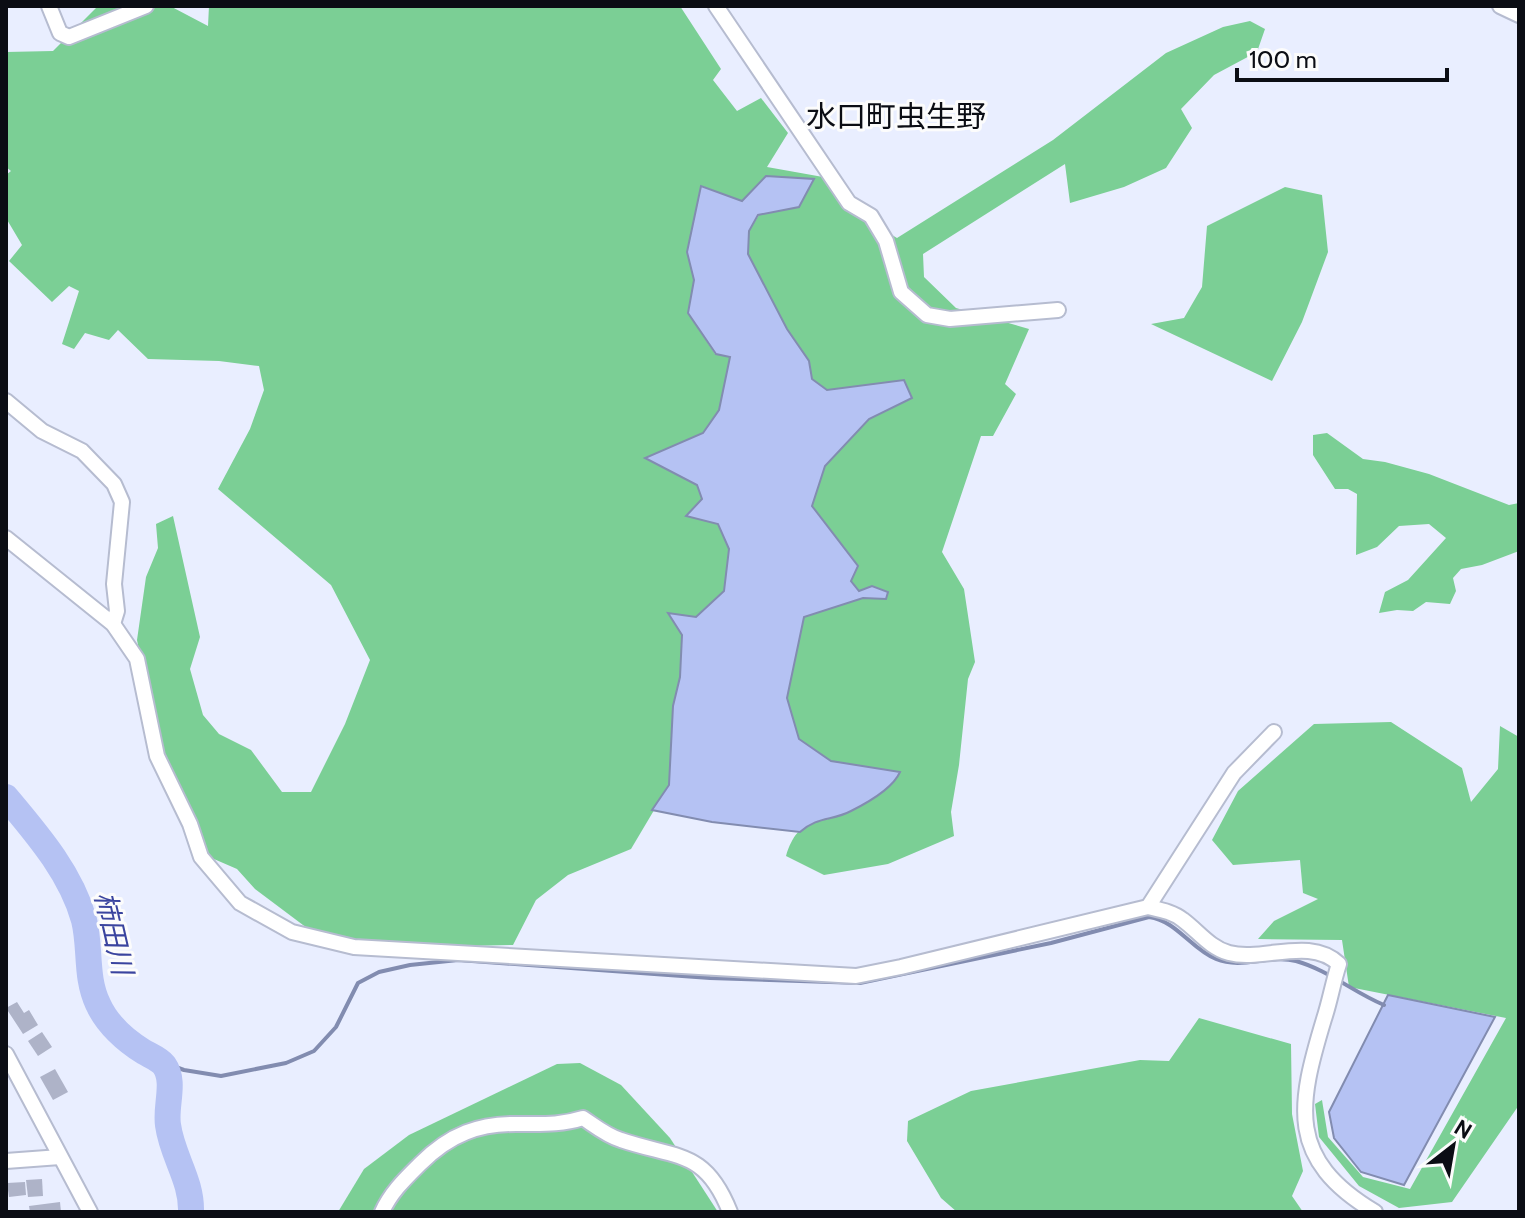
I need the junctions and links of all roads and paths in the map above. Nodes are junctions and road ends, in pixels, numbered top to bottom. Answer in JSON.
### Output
{"nodes":[{"id":1,"x":49,"y":6,"type":"edge"},
{"id":2,"x":146,"y":6,"type":"edge"},
{"id":3,"x":716,"y":6,"type":"edge"},
{"id":4,"x":1500,"y":6,"type":"edge"},
{"id":5,"x":1519,"y":15,"type":"edge"},
{"id":6,"x":1058,"y":310,"type":"dead end"},
{"id":7,"x":6,"y":401,"type":"edge"},
{"id":8,"x":6,"y":538,"type":"edge"},
{"id":9,"x":113,"y":624,"type":"junction"},
{"id":10,"x":1274,"y":732,"type":"dead end"},
{"id":11,"x":1148,"y":907,"type":"junction"},
{"id":12,"x":6,"y":1054,"type":"edge"},
{"id":13,"x":12,"y":1076,"type":"edge"},
{"id":14,"x":60,"y":1157,"type":"junction"},
{"id":15,"x":6,"y":1161,"type":"edge"},
{"id":16,"x":90,"y":1212,"type":"edge"},
{"id":17,"x":382,"y":1212,"type":"edge"},
{"id":18,"x":730,"y":1212,"type":"edge"},
{"id":19,"x":1375,"y":1212,"type":"edge"}],
"edges":[{"from":1,"to":2,"type":"street"},
{"from":3,"to":6,"type":"street"},
{"from":4,"to":5,"type":"street"},
{"from":7,"to":9,"type":"street"},
{"from":8,"to":9,"type":"street"},
{"from":9,"to":11,"type":"street"},
{"from":10,"to":11,"type":"street"},
{"from":11,"to":19,"type":"street"},
{"from":12,"to":13,"type":"street"},
{"from":13,"to":14,"type":"street"},
{"from":14,"to":15,"type":"street"},
{"from":14,"to":16,"type":"street"},
{"from":17,"to":18,"type":"street"}]}
